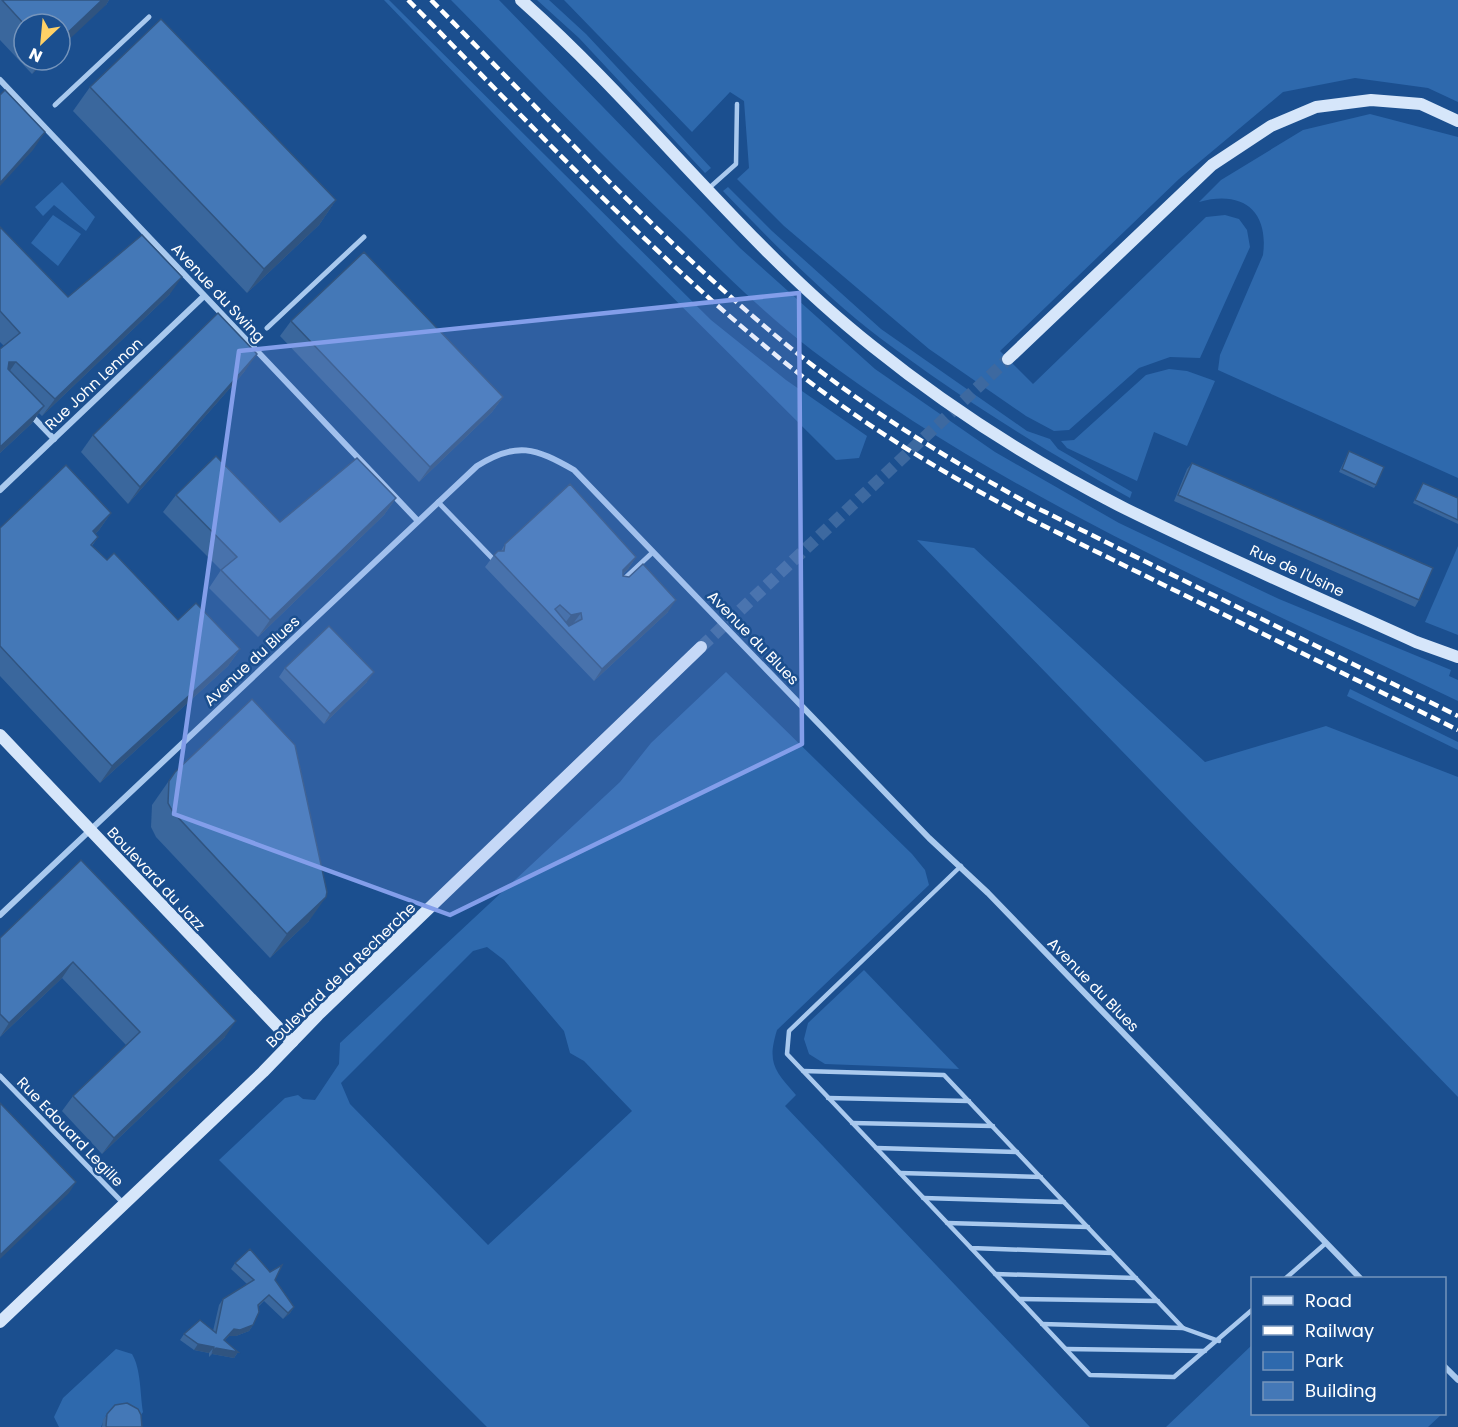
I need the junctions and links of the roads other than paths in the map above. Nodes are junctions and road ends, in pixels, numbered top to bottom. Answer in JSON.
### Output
{"nodes":[{"id":1,"x":521,"y":0,"type":"edge"},
{"id":2,"x":149,"y":16,"type":"dead end"},
{"id":3,"x":0,"y":80,"type":"edge"},
{"id":4,"x":737,"y":104,"type":"dead end"},
{"id":5,"x":55,"y":105,"type":"dead end"},
{"id":6,"x":1458,"y":121,"type":"edge"},
{"id":7,"x":706,"y":191,"type":"junction"},
{"id":8,"x":364,"y":237,"type":"dead end"},
{"id":9,"x":204,"y":296,"type":"junction"},
{"id":10,"x":267,"y":328,"type":"dead end"},
{"id":11,"x":1008,"y":359,"type":"tunnel mouth"},
{"id":12,"x":25,"y":408,"type":"edge"},
{"id":13,"x":54,"y":439,"type":"junction"},
{"id":14,"x":0,"y":490,"type":"edge"},
{"id":15,"x":438,"y":502,"type":"junction"},
{"id":16,"x":418,"y":521,"type":"junction"},
{"id":17,"x":653,"y":552,"type":"junction"},
{"id":18,"x":493,"y":559,"type":"dead end"},
{"id":19,"x":618,"y":585,"type":"edge"},
{"id":20,"x":701,"y":647,"type":"tunnel mouth"},
{"id":21,"x":1458,"y":657,"type":"edge"},
{"id":22,"x":0,"y":735,"type":"edge"},
{"id":23,"x":89,"y":830,"type":"junction"},
{"id":24,"x":960,"y":866,"type":"junction"},
{"id":25,"x":0,"y":915,"type":"edge"},
{"id":26,"x":292,"y":1042,"type":"junction"},
{"id":27,"x":803,"y":1071,"type":"junction"},
{"id":28,"x":0,"y":1076,"type":"edge"},
{"id":29,"x":828,"y":1098,"type":"junction"},
{"id":30,"x":969,"y":1101,"type":"junction"},
{"id":31,"x":852,"y":1123,"type":"junction"},
{"id":32,"x":993,"y":1126,"type":"junction"},
{"id":33,"x":876,"y":1148,"type":"junction"},
{"id":34,"x":1017,"y":1152,"type":"junction"},
{"id":35,"x":900,"y":1173,"type":"junction"},
{"id":36,"x":1041,"y":1178,"type":"junction"},
{"id":37,"x":923,"y":1198,"type":"junction"},
{"id":38,"x":1065,"y":1202,"type":"junction"},
{"id":39,"x":124,"y":1204,"type":"junction"},
{"id":40,"x":947,"y":1223,"type":"junction"},
{"id":41,"x":1089,"y":1227,"type":"junction"},
{"id":42,"x":1326,"y":1244,"type":"junction"},
{"id":43,"x":971,"y":1248,"type":"junction"},
{"id":44,"x":1112,"y":1253,"type":"junction"},
{"id":45,"x":995,"y":1274,"type":"junction"},
{"id":46,"x":1287,"y":1277,"type":"edge"},
{"id":47,"x":1359,"y":1277,"type":"edge"},
{"id":48,"x":1136,"y":1278,"type":"junction"},
{"id":49,"x":1019,"y":1299,"type":"junction"},
{"id":50,"x":1158,"y":1301,"type":"junction"},
{"id":51,"x":1251,"y":1311,"type":"edge"},
{"id":52,"x":0,"y":1322,"type":"edge"},
{"id":53,"x":1042,"y":1324,"type":"junction"},
{"id":54,"x":1183,"y":1328,"type":"junction"},
{"id":55,"x":1219,"y":1341,"type":"junction"},
{"id":56,"x":1066,"y":1349,"type":"junction"},
{"id":57,"x":1205,"y":1351,"type":"junction"},
{"id":58,"x":1446,"y":1368,"type":"edge"},
{"id":59,"x":1458,"y":1380,"type":"edge"}],
"edges":[{"from":1,"to":7,"type":"main road","name":"Rue de l'Usine"},
{"from":2,"to":5,"type":"street"},
{"from":3,"to":9,"type":"street","name":"Avenue du Swing"},
{"from":4,"to":7,"type":"lane"},
{"from":6,"to":11,"type":"main road"},
{"from":7,"to":21,"type":"main road","name":"Rue de l'Usine"},
{"from":8,"to":10,"type":"street","name":"Avenue du Swing"},
{"from":9,"to":13,"type":"street","name":"Rue John Lennon"},
{"from":9,"to":16,"type":"street","name":"Avenue du Swing"},
{"from":12,"to":13,"type":"street"},
{"from":13,"to":14,"type":"street","name":"Rue John Lennon"},
{"from":15,"to":16,"type":"street","name":"Avenue du Blues"},
{"from":15,"to":17,"type":"street","name":"Avenue du Blues"},
{"from":15,"to":18,"type":"street"},
{"from":16,"to":23,"type":"street","name":"Avenue du Blues"},
{"from":17,"to":19,"type":"street"},
{"from":17,"to":24,"type":"street","name":"Avenue du Blues"},
{"from":20,"to":26,"type":"main road","name":"Boulevard de la Recherche"},
{"from":22,"to":23,"type":"main road","name":"Boulevard du Jazz"},
{"from":23,"to":25,"type":"street","name":"Avenue du Blues"},
{"from":23,"to":26,"type":"main road","name":"Boulevard du Jazz"},
{"from":24,"to":27,"type":"lane"},
{"from":24,"to":42,"type":"street","name":"Avenue du Blues"},
{"from":26,"to":39,"type":"main road","name":"Boulevard de la Recherche"},
{"from":27,"to":29,"type":"lane"},
{"from":27,"to":30,"type":"lane"},
{"from":28,"to":39,"type":"street","name":"Rue Edouard Legille"},
{"from":29,"to":30,"type":"lane"},
{"from":29,"to":31,"type":"lane"},
{"from":30,"to":32,"type":"lane"},
{"from":31,"to":32,"type":"lane"},
{"from":31,"to":33,"type":"lane"},
{"from":32,"to":34,"type":"lane"},
{"from":33,"to":34,"type":"lane"},
{"from":33,"to":35,"type":"lane"},
{"from":34,"to":36,"type":"lane"},
{"from":35,"to":36,"type":"lane"},
{"from":35,"to":37,"type":"lane"},
{"from":36,"to":38,"type":"lane"},
{"from":37,"to":38,"type":"lane"},
{"from":37,"to":40,"type":"lane"},
{"from":38,"to":41,"type":"lane"},
{"from":39,"to":52,"type":"main road","name":"Boulevard de la Recherche"},
{"from":40,"to":41,"type":"lane"},
{"from":40,"to":43,"type":"lane"},
{"from":41,"to":44,"type":"lane"},
{"from":42,"to":46,"type":"lane"},
{"from":42,"to":47,"type":"street","name":"Avenue du Blues"},
{"from":43,"to":44,"type":"lane"},
{"from":43,"to":45,"type":"lane"},
{"from":44,"to":48,"type":"lane"},
{"from":45,"to":48,"type":"lane"},
{"from":45,"to":49,"type":"lane"},
{"from":48,"to":50,"type":"lane"},
{"from":49,"to":50,"type":"lane"},
{"from":49,"to":53,"type":"lane"},
{"from":50,"to":54,"type":"lane"},
{"from":51,"to":55,"type":"lane"},
{"from":53,"to":54,"type":"lane"},
{"from":53,"to":56,"type":"lane"},
{"from":54,"to":55,"type":"lane"},
{"from":55,"to":57,"type":"lane"},
{"from":56,"to":57,"type":"lane"},
{"from":56,"to":57,"type":"lane"},
{"from":58,"to":59,"type":"street"}]}
